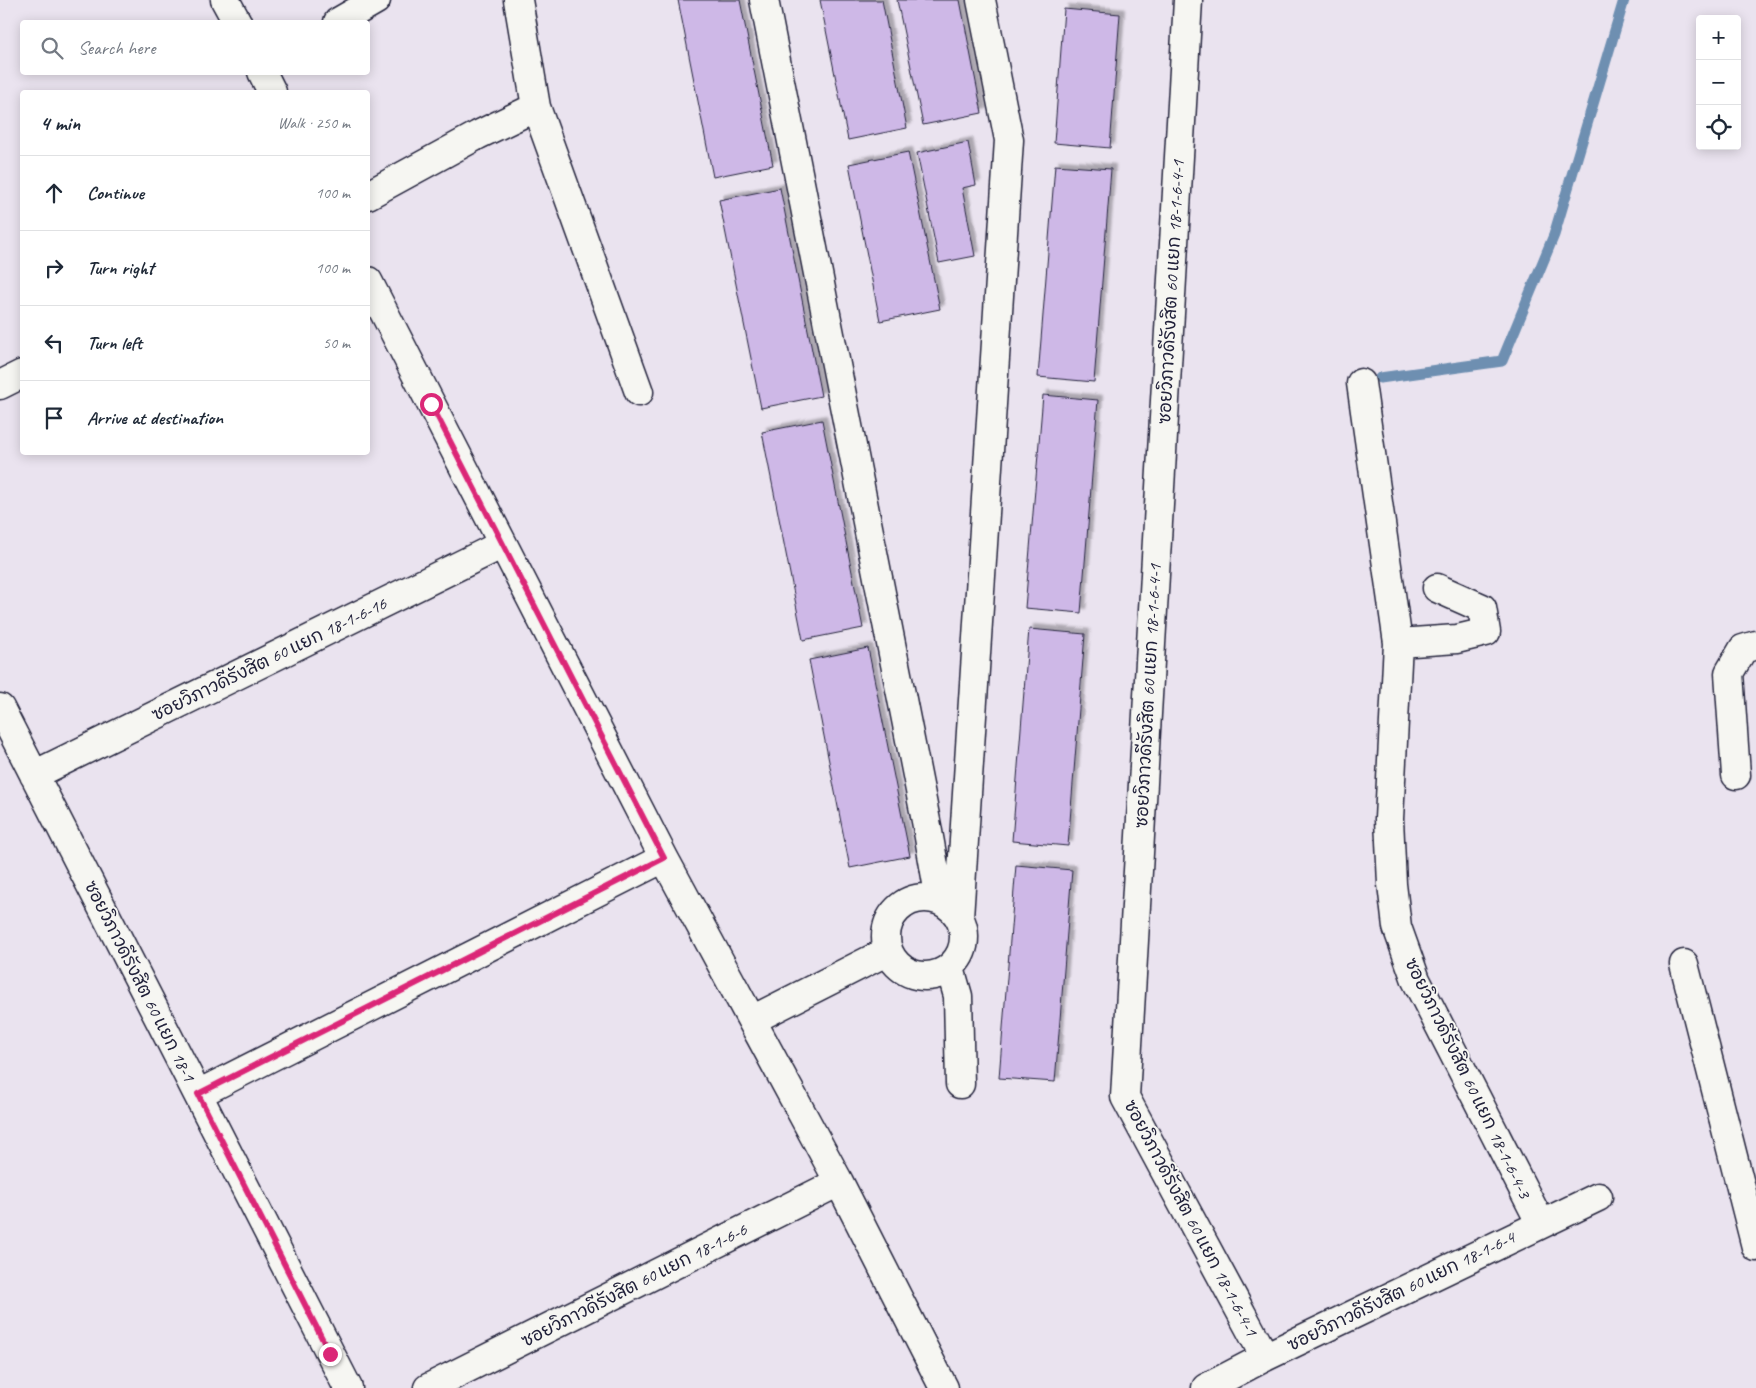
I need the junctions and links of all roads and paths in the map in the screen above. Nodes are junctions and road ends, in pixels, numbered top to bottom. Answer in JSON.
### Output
{"nodes":[{"id":1,"x":225,"y":0,"type":"edge"},
{"id":2,"x":376,"y":0,"type":"edge"},
{"id":3,"x":518,"y":0,"type":"edge"},
{"id":4,"x":764,"y":0,"type":"edge"},
{"id":5,"x":981,"y":0,"type":"edge"},
{"id":6,"x":1188,"y":0,"type":"edge"},
{"id":7,"x":236,"y":20,"type":"edge"},
{"id":8,"x":341,"y":20,"type":"edge"},
{"id":9,"x":263,"y":75,"type":"edge"},
{"id":10,"x":271,"y":90,"type":"edge"},
{"id":11,"x":536,"y":107,"type":"junction"},
{"id":12,"x":370,"y":194,"type":"edge"},
{"id":13,"x":370,"y":285,"type":"edge"},
{"id":14,"x":20,"y":375,"type":"edge"},
{"id":15,"x":1361,"y":383,"type":"dead end"},
{"id":16,"x":0,"y":385,"type":"edge"},
{"id":17,"x":639,"y":392,"type":"dead end"},
{"id":18,"x":503,"y":544,"type":"junction"},
{"id":19,"x":1438,"y":588,"type":"dead end"},
{"id":20,"x":1398,"y":643,"type":"junction"},
{"id":21,"x":1756,"y":645,"type":"edge"},
{"id":22,"x":0,"y":708,"type":"edge"},
{"id":23,"x":34,"y":774,"type":"junction"},
{"id":24,"x":1736,"y":775,"type":"dead end"},
{"id":25,"x":664,"y":858,"type":"junction"},
{"id":26,"x":949,"y":909,"type":"junction"},
{"id":27,"x":888,"y":951,"type":"junction"},
{"id":28,"x":1684,"y":964,"type":"dead end"},
{"id":29,"x":950,"y":968,"type":"junction"},
{"id":30,"x":752,"y":1020,"type":"junction"},
{"id":31,"x":960,"y":1084,"type":"dead end"},
{"id":32,"x":198,"y":1094,"type":"junction"},
{"id":33,"x":839,"y":1182,"type":"junction"},
{"id":34,"x":1598,"y":1197,"type":"dead end"},
{"id":35,"x":1541,"y":1224,"type":"junction"},
{"id":36,"x":1756,"y":1247,"type":"edge"},
{"id":37,"x":1265,"y":1357,"type":"junction"},
{"id":38,"x":348,"y":1388,"type":"edge"},
{"id":39,"x":428,"y":1388,"type":"edge"},
{"id":40,"x":944,"y":1388,"type":"edge"},
{"id":41,"x":1206,"y":1388,"type":"edge"}],
"edges":[{"from":1,"to":7,"type":"street"},
{"from":2,"to":8,"type":"street"},
{"from":3,"to":11,"type":"street"},
{"from":4,"to":26,"type":"street"},
{"from":5,"to":26,"type":"street"},
{"from":6,"to":37,"type":"street","name":"ซอยวิภาวดีรังสิต 60 แยก 18-1-6-4-1"},
{"from":9,"to":10,"type":"street"},
{"from":11,"to":12,"type":"street"},
{"from":11,"to":17,"type":"street"},
{"from":13,"to":18,"type":"street"},
{"from":14,"to":16,"type":"street"},
{"from":15,"to":20,"type":"street","name":"ซอยวิภาวดีรังสิต 60 แยก 18-1-6-4-3"},
{"from":18,"to":23,"type":"street","name":"ซอยวิภาวดีรังสิต 60 แยก 18-1-6-16"},
{"from":18,"to":25,"type":"street"},
{"from":19,"to":20,"type":"street"},
{"from":20,"to":35,"type":"street","name":"ซอยวิภาวดีรังสิต 60 แยก 18-1-6-4-3"},
{"from":21,"to":24,"type":"street"},
{"from":22,"to":23,"type":"street","name":"ซอยวิภาวดีรังสิต 60 แยก 18-1"},
{"from":23,"to":32,"type":"street","name":"ซอยวิภาวดีรังสิต 60 แยก 18-1"},
{"from":25,"to":30,"type":"street"},
{"from":25,"to":32,"type":"street"},
{"from":26,"to":27,"type":"street"},
{"from":26,"to":29,"type":"street"},
{"from":27,"to":29,"type":"street"},
{"from":27,"to":30,"type":"street"},
{"from":28,"to":36,"type":"street"},
{"from":29,"to":31,"type":"street"},
{"from":30,"to":33,"type":"street"},
{"from":32,"to":38,"type":"street","name":"ซอยวิภาวดีรังสิต 60 แยก 18-1"},
{"from":33,"to":39,"type":"street","name":"ซอยวิภาวดีรังสิต 60 แยก 18-1-6-6"},
{"from":33,"to":40,"type":"street"},
{"from":34,"to":35,"type":"street","name":"ซอยวิภาวดีรังสิต 60 แยก 18-1-6-4"},
{"from":35,"to":37,"type":"street","name":"ซอยวิภาวดีรังสิต 60 แยก 18-1-6-4"},
{"from":37,"to":41,"type":"street","name":"ซอยวิภาวดีรังสิต 60 แยก 18-1-6-4"}]}
